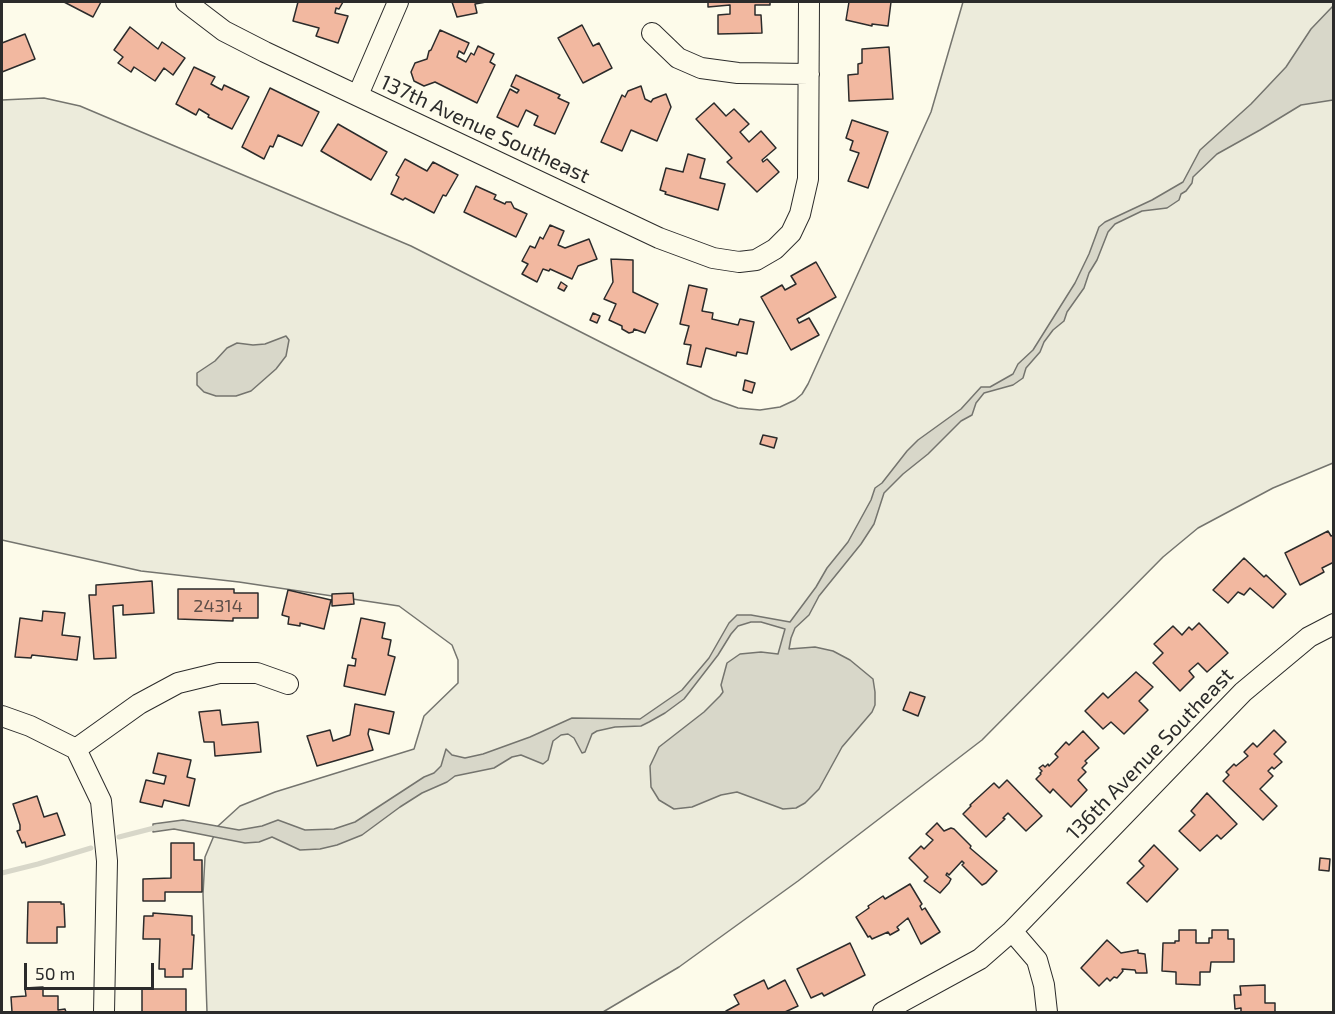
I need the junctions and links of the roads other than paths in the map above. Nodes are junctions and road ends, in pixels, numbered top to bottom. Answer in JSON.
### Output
{"nodes":[{"id":1,"x":186,"y":2,"type":"edge"},
{"id":2,"x":399,"y":2,"type":"edge"},
{"id":3,"x":809,"y":2,"type":"edge"},
{"id":4,"x":652,"y":33,"type":"dead end"},
{"id":5,"x":808,"y":74,"type":"junction"},
{"id":6,"x":357,"y":95,"type":"junction"},
{"id":7,"x":1334,"y":624,"type":"edge"},
{"id":8,"x":288,"y":684,"type":"dead end"},
{"id":9,"x":2,"y":716,"type":"edge"},
{"id":10,"x":76,"y":749,"type":"junction"},
{"id":11,"x":1012,"y":931,"type":"junction"},
{"id":12,"x":104,"y":1012,"type":"edge"},
{"id":13,"x":883,"y":1012,"type":"edge"},
{"id":14,"x":1047,"y":1012,"type":"edge"}],
"edges":[{"from":1,"to":6,"type":"street","name":"137th Avenue Southeast"},
{"from":2,"to":6,"type":"street"},
{"from":3,"to":5,"type":"street"},
{"from":4,"to":5,"type":"street"},
{"from":5,"to":6,"type":"street","name":"137th Avenue Southeast"},
{"from":7,"to":11,"type":"street","name":"136th Avenue Southeast"},
{"from":8,"to":10,"type":"street"},
{"from":9,"to":10,"type":"street"},
{"from":10,"to":12,"type":"street"},
{"from":11,"to":13,"type":"street","name":"136th Avenue Southeast"},
{"from":11,"to":14,"type":"street"}]}
